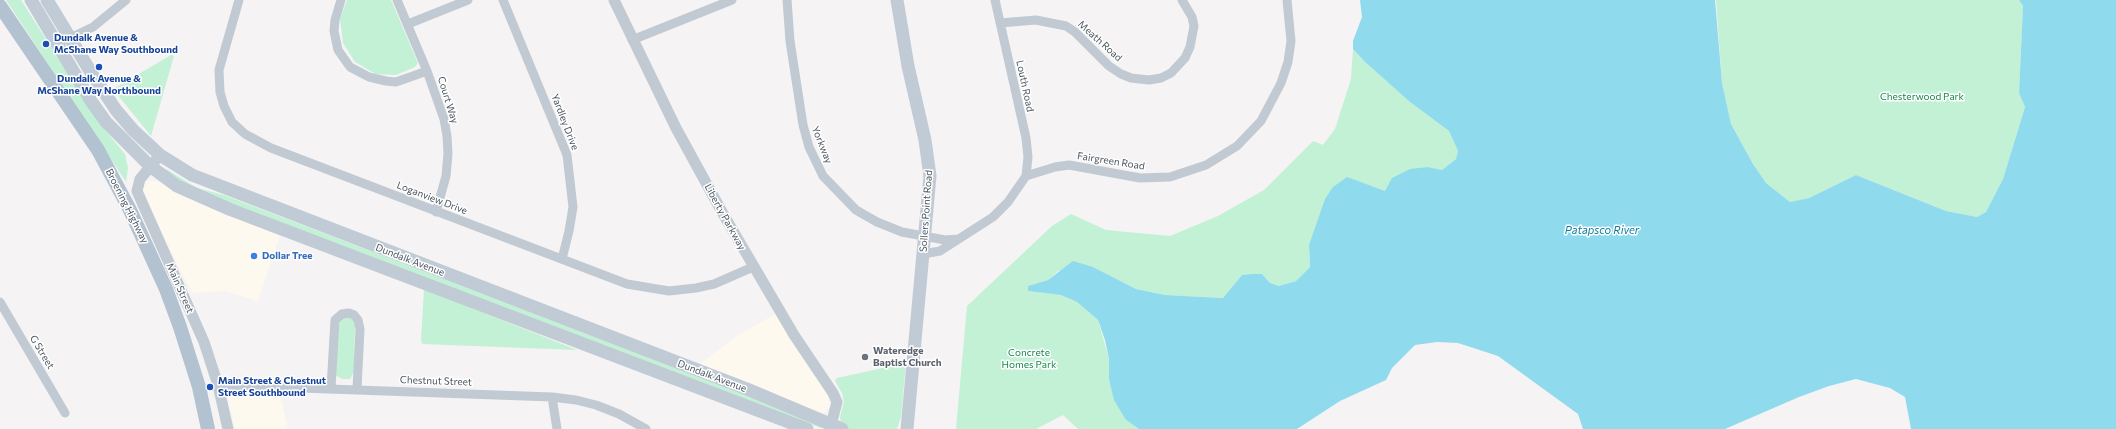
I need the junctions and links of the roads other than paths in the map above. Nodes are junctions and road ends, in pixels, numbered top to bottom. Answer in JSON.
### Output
{"nodes":[{"id":1,"x":31,"y":0,"type":"edge"},
{"id":2,"x":47,"y":0,"type":"edge"},
{"id":3,"x":126,"y":0,"type":"edge"},
{"id":4,"x":239,"y":0,"type":"edge"},
{"id":5,"x":341,"y":0,"type":"edge"},
{"id":6,"x":397,"y":0,"type":"edge"},
{"id":7,"x":468,"y":0,"type":"edge"},
{"id":8,"x":503,"y":0,"type":"edge"},
{"id":9,"x":614,"y":0,"type":"edge"},
{"id":10,"x":732,"y":0,"type":"edge"},
{"id":11,"x":787,"y":0,"type":"edge"},
{"id":12,"x":897,"y":0,"type":"edge"},
{"id":13,"x":995,"y":0,"type":"edge"},
{"id":14,"x":1182,"y":0,"type":"edge"},
{"id":15,"x":1287,"y":0,"type":"edge"},
{"id":16,"x":0,"y":6,"type":"edge"},
{"id":17,"x":1000,"y":23,"type":"junction"},
{"id":18,"x":408,"y":24,"type":"junction"},
{"id":19,"x":70,"y":38,"type":"junction"},
{"id":20,"x":632,"y":40,"type":"junction"},
{"id":21,"x":58,"y":45,"type":"junction"},
{"id":22,"x":428,"y":70,"type":"junction"},
{"id":23,"x":160,"y":155,"type":"junction"},
{"id":24,"x":150,"y":166,"type":"junction"},
{"id":25,"x":1026,"y":176,"type":"junction"},
{"id":26,"x":436,"y":212,"type":"junction"},
{"id":27,"x":925,"y":236,"type":"junction"},
{"id":28,"x":960,"y":239,"type":"junction"},
{"id":29,"x":923,"y":254,"type":"junction"},
{"id":30,"x":562,"y":259,"type":"junction"},
{"id":31,"x":753,"y":267,"type":"junction"},
{"id":32,"x":0,"y":302,"type":"edge"},
{"id":33,"x":218,"y":385,"type":"junction"},
{"id":34,"x":331,"y":388,"type":"junction"},
{"id":35,"x":358,"y":389,"type":"junction"},
{"id":36,"x":552,"y":397,"type":"junction"},
{"id":37,"x":65,"y":413,"type":"dead end"},
{"id":38,"x":834,"y":427,"type":"edge"},
{"id":39,"x":905,"y":427,"type":"edge"},
{"id":40,"x":208,"y":429,"type":"edge"},
{"id":41,"x":228,"y":429,"type":"edge"},
{"id":42,"x":557,"y":429,"type":"edge"},
{"id":43,"x":646,"y":429,"type":"edge"},
{"id":44,"x":807,"y":429,"type":"edge"}],
"edges":[{"from":1,"to":21,"type":"main road","name":"Dundalk Avenue"},
{"from":2,"to":19,"type":"main road","name":"Dundalk Avenue"},
{"from":3,"to":19,"type":"street"},
{"from":4,"to":26,"type":"street","name":"Loganview Drive"},
{"from":5,"to":22,"type":"street"},
{"from":6,"to":18,"type":"street","name":"Court Way"},
{"from":7,"to":18,"type":"street"},
{"from":8,"to":30,"type":"street","name":"Yardley Drive"},
{"from":9,"to":20,"type":"street","name":"Liberty Parkway"},
{"from":10,"to":20,"type":"street"},
{"from":11,"to":27,"type":"street","name":"Yorkway"},
{"from":12,"to":27,"type":"main road","name":"Sollers Point Road"},
{"from":13,"to":17,"type":"street","name":"Louth Road"},
{"from":14,"to":17,"type":"street","name":"Meath Road"},
{"from":15,"to":25,"type":"street","name":"Fairgreen Road"},
{"from":16,"to":40,"type":"main road","name":"Broening Highway"},
{"from":17,"to":25,"type":"street","name":"Louth Road"},
{"from":18,"to":22,"type":"street","name":"Court Way"},
{"from":19,"to":21,"type":"street"},
{"from":19,"to":23,"type":"main road","name":"Dundalk Avenue"},
{"from":20,"to":31,"type":"street","name":"Liberty Parkway"},
{"from":21,"to":24,"type":"main road","name":"Dundalk Avenue"},
{"from":22,"to":26,"type":"street","name":"Court Way"},
{"from":23,"to":24,"type":"street","name":"Main Street"},
{"from":23,"to":38,"type":"main road","name":"Dundalk Avenue"},
{"from":24,"to":33,"type":"street","name":"Main Street"},
{"from":24,"to":44,"type":"main road","name":"Dundalk Avenue"},
{"from":25,"to":28,"type":"street"},
{"from":26,"to":30,"type":"street","name":"Loganview Drive"},
{"from":27,"to":28,"type":"street"},
{"from":27,"to":29,"type":"main road","name":"Sollers Point Road"},
{"from":28,"to":29,"type":"street"},
{"from":29,"to":39,"type":"main road","name":"Sollers Point Road"},
{"from":30,"to":31,"type":"street","name":"Loganview Drive"},
{"from":31,"to":38,"type":"street","name":"Liberty Parkway"},
{"from":32,"to":37,"type":"street","name":"G Street"},
{"from":33,"to":34,"type":"street","name":"Chestnut Street"},
{"from":33,"to":41,"type":"street","name":"Main Street"},
{"from":34,"to":35,"type":"street","name":"Chestnut Street"},
{"from":34,"to":35,"type":"street"},
{"from":35,"to":36,"type":"street","name":"Chestnut Street"},
{"from":36,"to":42,"type":"street"},
{"from":36,"to":43,"type":"street","name":"Chestnut Street"}]}
